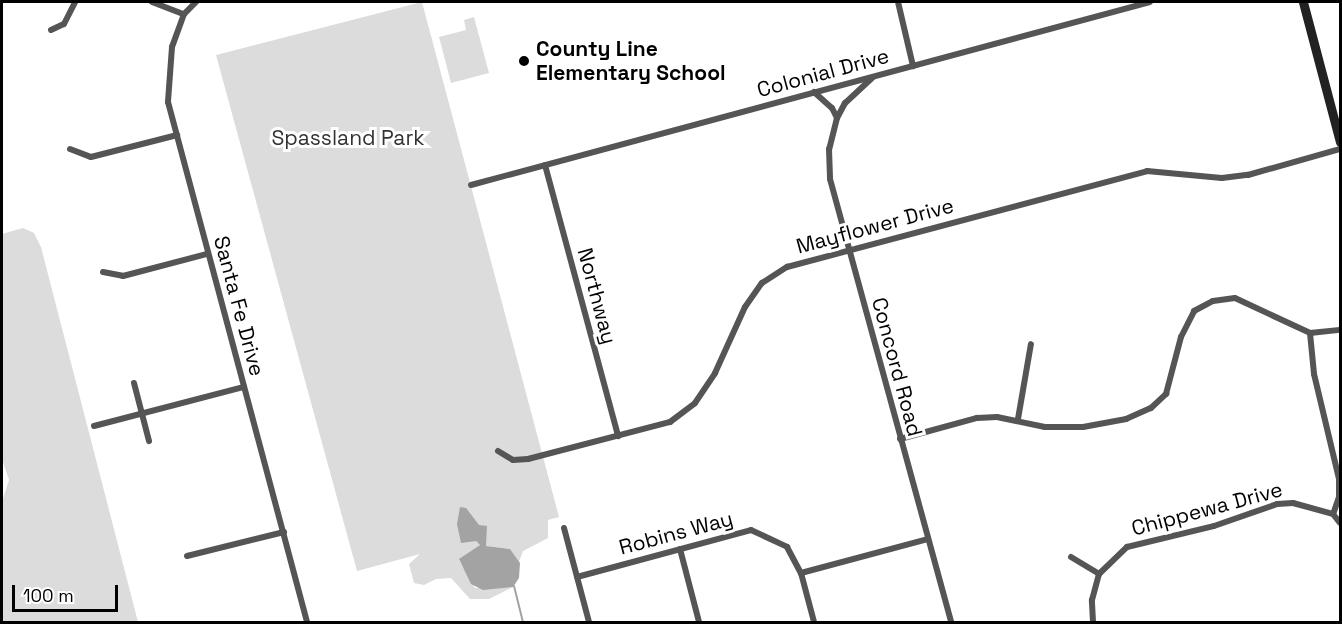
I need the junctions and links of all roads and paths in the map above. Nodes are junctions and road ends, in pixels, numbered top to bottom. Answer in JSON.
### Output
{"nodes":[{"id":1,"x":75,"y":2,"type":"edge"},
{"id":2,"x":152,"y":2,"type":"edge"},
{"id":3,"x":196,"y":2,"type":"edge"},
{"id":4,"x":898,"y":2,"type":"edge"},
{"id":5,"x":1150,"y":2,"type":"edge"},
{"id":6,"x":1303,"y":2,"type":"edge"},
{"id":7,"x":184,"y":14,"type":"junction"},
{"id":8,"x":51,"y":30,"type":"dead end"},
{"id":9,"x":913,"y":66,"type":"junction"},
{"id":10,"x":873,"y":77,"type":"junction"},
{"id":11,"x":814,"y":92,"type":"junction"},
{"id":12,"x":837,"y":118,"type":"junction"},
{"id":13,"x":177,"y":135,"type":"junction"},
{"id":14,"x":1341,"y":142,"type":"edge"},
{"id":15,"x":70,"y":149,"type":"dead end"},
{"id":16,"x":1341,"y":149,"type":"edge"},
{"id":17,"x":545,"y":165,"type":"junction"},
{"id":18,"x":471,"y":185,"type":"dead end"},
{"id":19,"x":848,"y":250,"type":"junction"},
{"id":20,"x":207,"y":254,"type":"junction"},
{"id":21,"x":103,"y":272,"type":"dead end"},
{"id":22,"x":1341,"y":330,"type":"edge"},
{"id":23,"x":1310,"y":333,"type":"junction"},
{"id":24,"x":1031,"y":344,"type":"dead end"},
{"id":25,"x":134,"y":383,"type":"dead end"},
{"id":26,"x":244,"y":387,"type":"junction"},
{"id":27,"x":142,"y":414,"type":"junction"},
{"id":28,"x":1018,"y":419,"type":"junction"},
{"id":29,"x":94,"y":426,"type":"dead end"},
{"id":30,"x":618,"y":436,"type":"junction"},
{"id":31,"x":900,"y":439,"type":"junction"},
{"id":32,"x":148,"y":441,"type":"dead end"},
{"id":33,"x":498,"y":451,"type":"dead end"},
{"id":34,"x":1334,"y":514,"type":"junction"},
{"id":35,"x":1341,"y":523,"type":"edge"},
{"id":36,"x":564,"y":528,"type":"dead end"},
{"id":37,"x":284,"y":532,"type":"junction"},
{"id":38,"x":928,"y":539,"type":"junction"},
{"id":39,"x":680,"y":549,"type":"junction"},
{"id":40,"x":187,"y":556,"type":"dead end"},
{"id":41,"x":1071,"y":557,"type":"dead end"},
{"id":42,"x":801,"y":573,"type":"junction"},
{"id":43,"x":1099,"y":574,"type":"junction"},
{"id":44,"x":577,"y":577,"type":"junction"},
{"id":45,"x":307,"y":622,"type":"edge"},
{"id":46,"x":589,"y":622,"type":"edge"},
{"id":47,"x":699,"y":622,"type":"edge"},
{"id":48,"x":814,"y":622,"type":"edge"},
{"id":49,"x":951,"y":622,"type":"edge"},
{"id":50,"x":1093,"y":622,"type":"edge"}],
"edges":[{"from":1,"to":8,"type":"street"},
{"from":2,"to":7,"type":"street"},
{"from":3,"to":7,"type":"street","name":"Santa Fe Drive"},
{"from":4,"to":9,"type":"street"},
{"from":5,"to":9,"type":"street","name":"Colonial Drive"},
{"from":6,"to":14,"type":"main road"},
{"from":7,"to":13,"type":"street","name":"Santa Fe Drive"},
{"from":9,"to":10,"type":"street","name":"Colonial Drive"},
{"from":10,"to":11,"type":"street","name":"Colonial Drive"},
{"from":10,"to":12,"type":"street","name":"Concord Road"},
{"from":11,"to":12,"type":"street"},
{"from":11,"to":17,"type":"street","name":"Colonial Drive"},
{"from":12,"to":19,"type":"street","name":"Concord Road"},
{"from":13,"to":15,"type":"street"},
{"from":13,"to":20,"type":"street","name":"Santa Fe Drive"},
{"from":16,"to":19,"type":"street","name":"Mayflower Drive"},
{"from":17,"to":18,"type":"street","name":"Colonial Drive"},
{"from":17,"to":30,"type":"street","name":"Northway"},
{"from":19,"to":30,"type":"street","name":"Mayflower Drive"},
{"from":19,"to":31,"type":"street","name":"Concord Road"},
{"from":20,"to":21,"type":"street"},
{"from":20,"to":26,"type":"street","name":"Santa Fe Drive"},
{"from":22,"to":23,"type":"street"},
{"from":23,"to":28,"type":"street"},
{"from":23,"to":34,"type":"street"},
{"from":24,"to":28,"type":"street"},
{"from":25,"to":27,"type":"street"},
{"from":26,"to":27,"type":"street"},
{"from":26,"to":37,"type":"street","name":"Santa Fe Drive"},
{"from":27,"to":29,"type":"street"},
{"from":27,"to":32,"type":"street"},
{"from":28,"to":31,"type":"street"},
{"from":30,"to":33,"type":"street","name":"Mayflower Drive"},
{"from":31,"to":38,"type":"street","name":"Concord Road"},
{"from":34,"to":35,"type":"street"},
{"from":34,"to":43,"type":"street","name":"Chippewa Drive"},
{"from":36,"to":44,"type":"street"},
{"from":37,"to":40,"type":"street"},
{"from":37,"to":45,"type":"street","name":"Santa Fe Drive"},
{"from":38,"to":42,"type":"street"},
{"from":38,"to":49,"type":"street","name":"Concord Road"},
{"from":39,"to":42,"type":"street","name":"Robins Way"},
{"from":39,"to":44,"type":"street","name":"Robins Way"},
{"from":39,"to":47,"type":"street"},
{"from":41,"to":43,"type":"street"},
{"from":42,"to":48,"type":"street","name":"Robins Way"},
{"from":43,"to":50,"type":"street"},
{"from":44,"to":46,"type":"street"}]}
